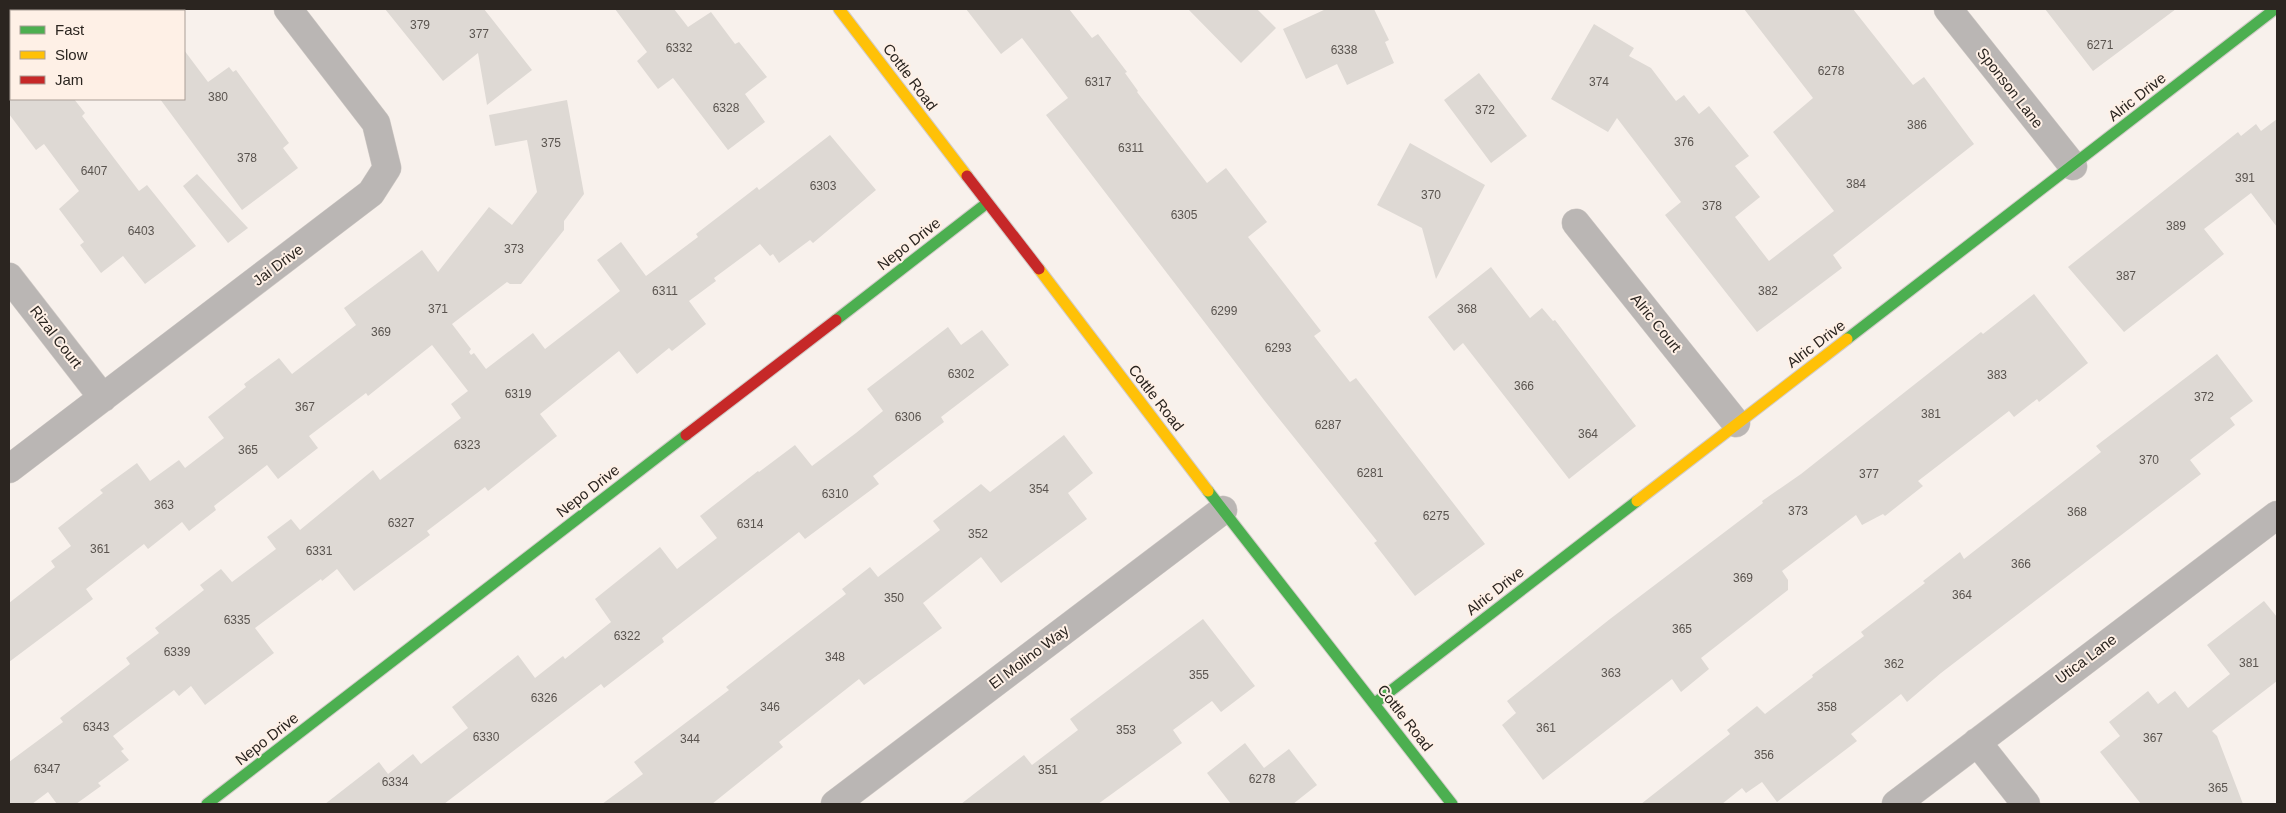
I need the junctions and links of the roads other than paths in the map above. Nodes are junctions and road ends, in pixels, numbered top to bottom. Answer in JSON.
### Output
{"nodes":[{"id":1,"x":288,"y":9,"type":"edge"},
{"id":2,"x":839,"y":9,"type":"edge"},
{"id":3,"x":1948,"y":9,"type":"edge"},
{"id":4,"x":2275,"y":9,"type":"edge"},
{"id":5,"x":2073,"y":166,"type":"junction"},
{"id":6,"x":987,"y":203,"type":"junction"},
{"id":7,"x":1576,"y":223,"type":"dead end"},
{"id":8,"x":9,"y":276,"type":"edge"},
{"id":9,"x":103,"y":398,"type":"junction"},
{"id":10,"x":1736,"y":423,"type":"junction"},
{"id":11,"x":9,"y":469,"type":"edge"},
{"id":12,"x":1223,"y":510,"type":"junction"},
{"id":13,"x":2277,"y":515,"type":"edge"},
{"id":14,"x":1375,"y":703,"type":"junction"},
{"id":15,"x":1977,"y":742,"type":"junction"},
{"id":16,"x":207,"y":804,"type":"edge"},
{"id":17,"x":835,"y":804,"type":"edge"},
{"id":18,"x":1452,"y":804,"type":"edge"},
{"id":19,"x":1896,"y":804,"type":"edge"},
{"id":20,"x":2026,"y":804,"type":"edge"}],
"edges":[{"from":1,"to":9,"type":"street","name":"Jai Drive"},
{"from":2,"to":6,"type":"street","name":"Cottle Road"},
{"from":3,"to":5,"type":"street","name":"Sponson Lane"},
{"from":4,"to":5,"type":"street","name":"Alric Drive"},
{"from":5,"to":10,"type":"street","name":"Alric Drive"},
{"from":6,"to":12,"type":"street","name":"Cottle Road"},
{"from":6,"to":16,"type":"street","name":"Nepo Drive"},
{"from":7,"to":10,"type":"street","name":"Alric Court"},
{"from":8,"to":9,"type":"street","name":"Rizal Court"},
{"from":9,"to":11,"type":"street","name":"Jai Drive"},
{"from":10,"to":14,"type":"street","name":"Alric Drive"},
{"from":12,"to":14,"type":"street","name":"Cottle Road"},
{"from":12,"to":17,"type":"street","name":"El Molino Way"},
{"from":13,"to":15,"type":"street","name":"Utica Lane"},
{"from":14,"to":18,"type":"street","name":"Cottle Road"},
{"from":15,"to":19,"type":"street","name":"Utica Lane"},
{"from":15,"to":20,"type":"street"}]}
